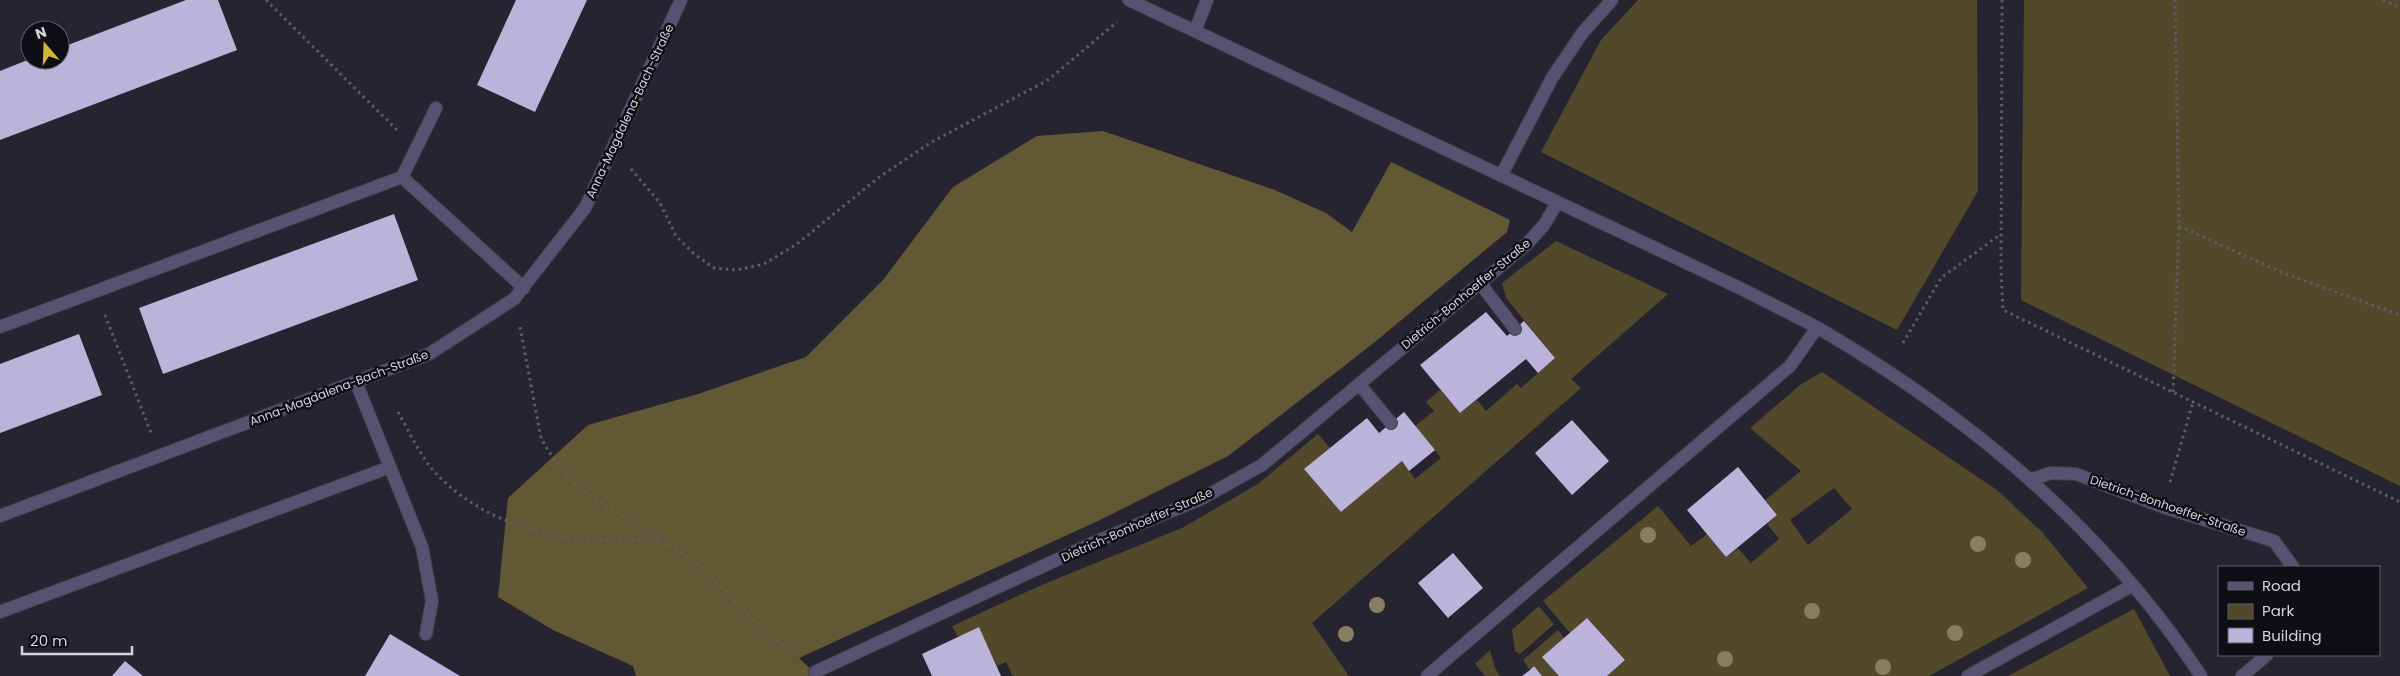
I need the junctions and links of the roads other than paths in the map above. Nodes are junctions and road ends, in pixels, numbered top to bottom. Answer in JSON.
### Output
{"nodes":[{"id":1,"x":680,"y":0,"type":"edge"},
{"id":2,"x":1208,"y":0,"type":"edge"},
{"id":3,"x":1612,"y":0,"type":"edge"},
{"id":4,"x":1133,"y":2,"type":"edge"},
{"id":5,"x":1195,"y":31,"type":"junction"},
{"id":6,"x":436,"y":108,"type":"dead end"},
{"id":7,"x":1501,"y":176,"type":"junction"},
{"id":8,"x":402,"y":177,"type":"junction"},
{"id":9,"x":1557,"y":203,"type":"junction"},
{"id":10,"x":1480,"y":283,"type":"junction"},
{"id":11,"x":524,"y":288,"type":"junction"},
{"id":12,"x":0,"y":327,"type":"edge"},
{"id":13,"x":1817,"y":328,"type":"junction"},
{"id":14,"x":1515,"y":329,"type":"dead end"},
{"id":15,"x":356,"y":382,"type":"junction"},
{"id":16,"x":1359,"y":384,"type":"junction"},
{"id":17,"x":1391,"y":423,"type":"dead end"},
{"id":18,"x":390,"y":467,"type":"junction"},
{"id":19,"x":2032,"y":479,"type":"junction"},
{"id":20,"x":0,"y":516,"type":"edge"},
{"id":21,"x":2292,"y":566,"type":"edge"},
{"id":22,"x":2133,"y":585,"type":"junction"},
{"id":23,"x":0,"y":612,"type":"edge"},
{"id":24,"x":426,"y":634,"type":"dead end"},
{"id":25,"x":2266,"y":656,"type":"edge"},
{"id":26,"x":815,"y":672,"type":"road end"},
{"id":27,"x":1427,"y":676,"type":"edge"},
{"id":28,"x":1968,"y":676,"type":"edge"},
{"id":29,"x":2201,"y":676,"type":"edge"},
{"id":30,"x":2242,"y":676,"type":"edge"}],
"edges":[{"from":1,"to":11,"type":"street","name":"Anna-Magdalena-Bach-Straße"},
{"from":2,"to":5,"type":"street"},
{"from":3,"to":7,"type":"street"},
{"from":4,"to":5,"type":"street"},
{"from":5,"to":7,"type":"street"},
{"from":6,"to":8,"type":"street"},
{"from":7,"to":9,"type":"street"},
{"from":8,"to":11,"type":"street"},
{"from":8,"to":12,"type":"street"},
{"from":9,"to":10,"type":"street","name":"Dietrich-Bonhoeffer-Straße"},
{"from":9,"to":13,"type":"street"},
{"from":10,"to":14,"type":"street"},
{"from":10,"to":16,"type":"street","name":"Dietrich-Bonhoeffer-Straße"},
{"from":11,"to":15,"type":"street","name":"Anna-Magdalena-Bach-Straße"},
{"from":13,"to":19,"type":"street"},
{"from":13,"to":27,"type":"street"},
{"from":15,"to":18,"type":"street"},
{"from":15,"to":20,"type":"street","name":"Anna-Magdalena-Bach-Straße"},
{"from":16,"to":17,"type":"street"},
{"from":16,"to":26,"type":"street","name":"Dietrich-Bonhoeffer-Straße"},
{"from":18,"to":23,"type":"street"},
{"from":18,"to":24,"type":"street"},
{"from":19,"to":21,"type":"street","name":"Dietrich-Bonhoeffer-Straße"},
{"from":19,"to":22,"type":"street"},
{"from":22,"to":28,"type":"street"},
{"from":22,"to":29,"type":"street"},
{"from":25,"to":30,"type":"street"}]}
